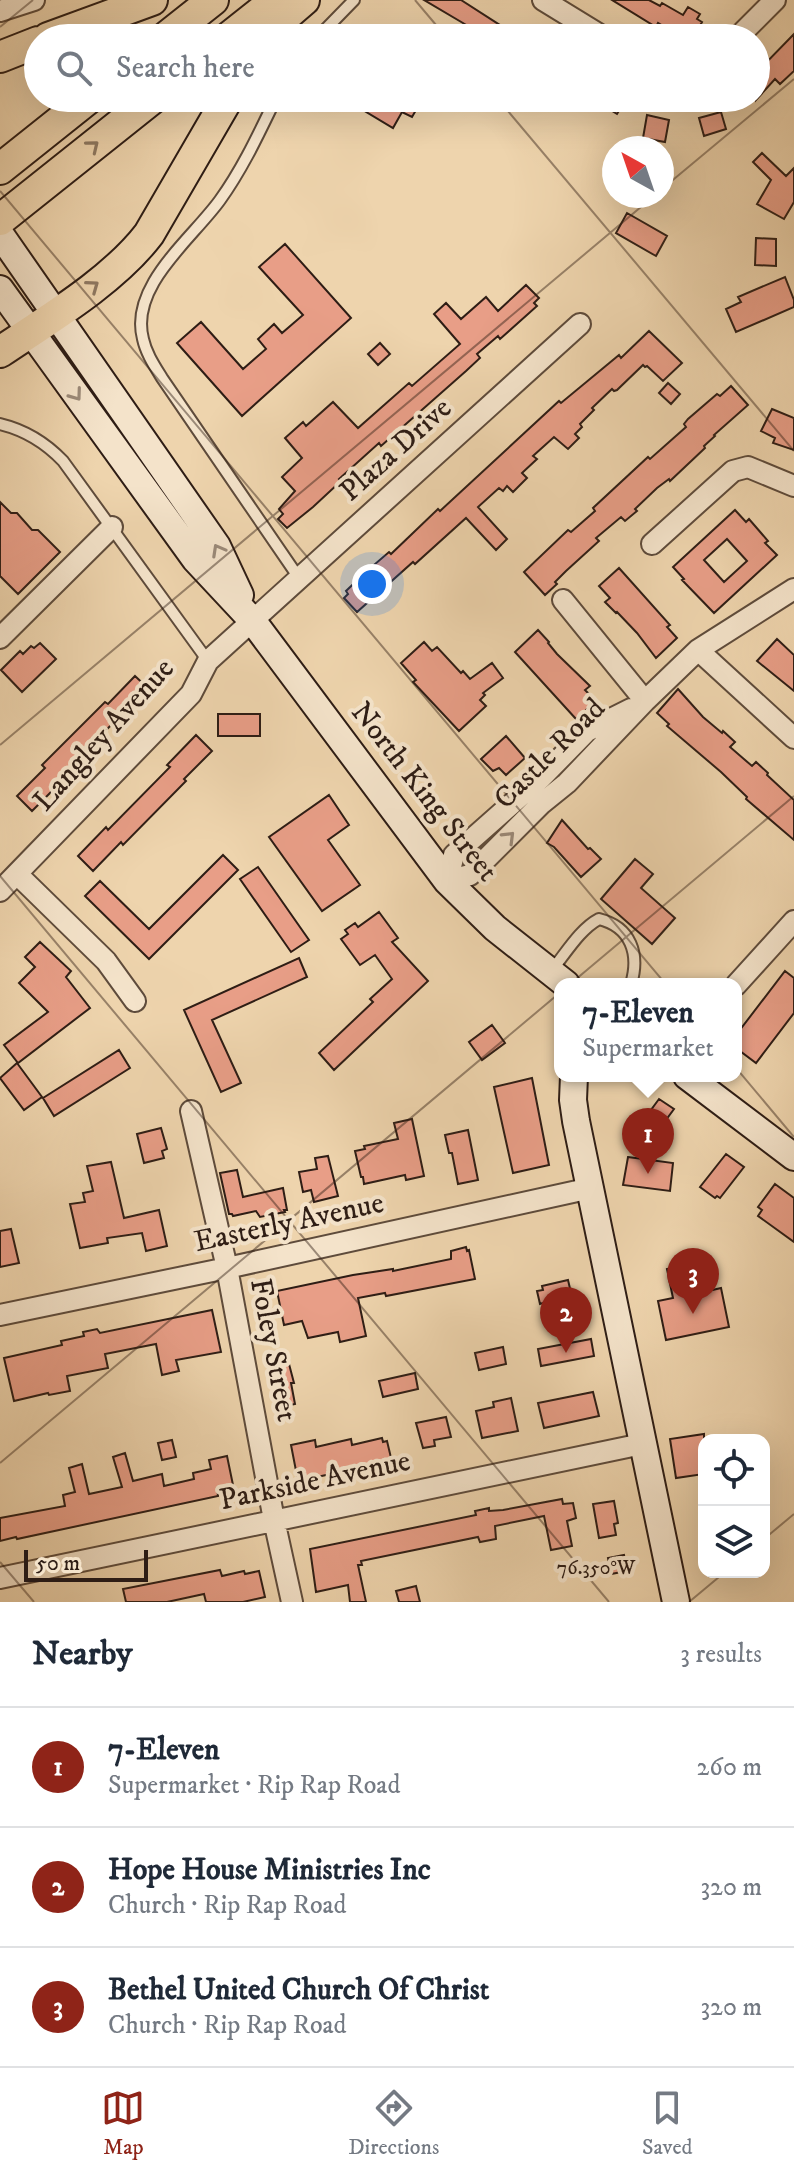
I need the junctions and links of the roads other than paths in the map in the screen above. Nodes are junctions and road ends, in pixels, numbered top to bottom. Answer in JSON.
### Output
{"nodes":[{"id":1,"x":34,"y":0,"type":"edge"},
{"id":2,"x":152,"y":0,"type":"edge"},
{"id":3,"x":213,"y":0,"type":"edge"},
{"id":4,"x":276,"y":0,"type":"edge"},
{"id":5,"x":304,"y":0,"type":"edge"},
{"id":6,"x":354,"y":0,"type":"edge"},
{"id":7,"x":543,"y":0,"type":"edge"},
{"id":8,"x":775,"y":0,"type":"edge"},
{"id":9,"x":0,"y":11,"type":"edge"},
{"id":10,"x":86,"y":24,"type":"edge"},
{"id":11,"x":183,"y":24,"type":"edge"},
{"id":12,"x":246,"y":24,"type":"edge"},
{"id":13,"x":278,"y":24,"type":"edge"},
{"id":14,"x":331,"y":24,"type":"edge"},
{"id":15,"x":582,"y":24,"type":"edge"},
{"id":16,"x":751,"y":24,"type":"edge"},
{"id":17,"x":24,"y":48,"type":"edge"},
{"id":18,"x":0,"y":57,"type":"edge"},
{"id":19,"x":71,"y":112,"type":"edge"},
{"id":20,"x":136,"y":112,"type":"edge"},
{"id":21,"x":220,"y":112,"type":"edge"},
{"id":22,"x":269,"y":112,"type":"edge"},
{"id":23,"x":5,"y":165,"type":"edge"},
{"id":24,"x":0,"y":220,"type":"edge"},
{"id":25,"x":0,"y":234,"type":"edge"},
{"id":26,"x":0,"y":289,"type":"edge"},
{"id":27,"x":56,"y":313,"type":"junction"},
{"id":28,"x":580,"y":324,"type":"dead end"},
{"id":29,"x":30,"y":332,"type":"junction"},
{"id":30,"x":0,"y":352,"type":"edge"},
{"id":31,"x":0,"y":424,"type":"edge"},
{"id":32,"x":794,"y":486,"type":"edge"},
{"id":33,"x":112,"y":527,"type":"junction"},
{"id":34,"x":652,"y":544,"type":"dead end"},
{"id":35,"x":299,"y":578,"type":"junction"},
{"id":36,"x":794,"y":589,"type":"edge"},
{"id":37,"x":563,"y":600,"type":"dead end"},
{"id":38,"x":252,"y":620,"type":"junction"},
{"id":39,"x":0,"y":638,"type":"edge"},
{"id":40,"x":698,"y":650,"type":"junction"},
{"id":41,"x":208,"y":661,"type":"junction"},
{"id":42,"x":645,"y":701,"type":"junction"},
{"id":43,"x":794,"y":738,"type":"edge"},
{"id":44,"x":17,"y":874,"type":"junction"},
{"id":45,"x":447,"y":881,"type":"junction"},
{"id":46,"x":0,"y":891,"type":"edge"},
{"id":47,"x":794,"y":921,"type":"edge"},
{"id":48,"x":558,"y":978,"type":"edge"},
{"id":49,"x":632,"y":978,"type":"edge"},
{"id":50,"x":742,"y":978,"type":"edge"},
{"id":51,"x":135,"y":1001,"type":"dead end"},
{"id":52,"x":574,"y":1082,"type":"edge"},
{"id":53,"x":695,"y":1082,"type":"edge"},
{"id":54,"x":191,"y":1111,"type":"dead end"},
{"id":55,"x":794,"y":1157,"type":"edge"},
{"id":56,"x":591,"y":1188,"type":"junction"},
{"id":57,"x":227,"y":1268,"type":"junction"},
{"id":58,"x":0,"y":1315,"type":"edge"},
{"id":59,"x":642,"y":1444,"type":"junction"},
{"id":60,"x":274,"y":1520,"type":"junction"},
{"id":61,"x":0,"y":1578,"type":"edge"},
{"id":62,"x":292,"y":1602,"type":"edge"},
{"id":63,"x":676,"y":1602,"type":"edge"}],
"edges":[{"from":1,"to":9,"type":"street"},
{"from":2,"to":10,"type":"main road"},
{"from":3,"to":11,"type":"main road"},
{"from":4,"to":12,"type":"main road"},
{"from":5,"to":13,"type":"main road"},
{"from":6,"to":14,"type":"lane"},
{"from":7,"to":15,"type":"street"},
{"from":8,"to":16,"type":"street"},
{"from":17,"to":18,"type":"main road"},
{"from":19,"to":23,"type":"main road"},
{"from":24,"to":20,"type":"main road","one_way":true},
{"from":27,"to":21,"type":"main road","one_way":true},
{"from":22,"to":35,"type":"lane"},
{"from":25,"to":27,"type":"main road","name":"North King Street"},
{"from":26,"to":29,"type":"main road","name":"North King Street"},
{"from":27,"to":29,"type":"main road"},
{"from":38,"to":27,"type":"main road","name":"North King Street","one_way":true},
{"from":28,"to":35,"type":"street","name":"Plaza Drive"},
{"from":29,"to":30,"type":"main road"},
{"from":29,"to":38,"type":"main road","name":"North King Street","one_way":true},
{"from":31,"to":33,"type":"lane"},
{"from":32,"to":34,"type":"street"},
{"from":33,"to":39,"type":"street"},
{"from":33,"to":41,"type":"lane"},
{"from":35,"to":38,"type":"street","name":"Plaza Drive"},
{"from":36,"to":40,"type":"street","name":"Castle Road"},
{"from":37,"to":42,"type":"street"},
{"from":38,"to":41,"type":"street","name":"Langley Avenue"},
{"from":38,"to":45,"type":"main road","name":"North King Street"},
{"from":40,"to":42,"type":"street","name":"Castle Road"},
{"from":40,"to":43,"type":"street"},
{"from":41,"to":44,"type":"street","name":"Langley Avenue"},
{"from":42,"to":45,"type":"street","name":"Castle Road"},
{"from":44,"to":46,"type":"street","name":"Langley Avenue"},
{"from":44,"to":51,"type":"street"},
{"from":45,"to":48,"type":"main road","name":"North King Street"},
{"from":47,"to":50,"type":"street"},
{"from":48,"to":49,"type":"lane"},
{"from":52,"to":56,"type":"main road"},
{"from":53,"to":55,"type":"main road"},
{"from":54,"to":57,"type":"street","name":"Foley Street"},
{"from":56,"to":57,"type":"street","name":"Easterly Avenue"},
{"from":56,"to":59,"type":"main road"},
{"from":57,"to":58,"type":"street","name":"Easterly Avenue"},
{"from":57,"to":60,"type":"street","name":"Foley Street"},
{"from":59,"to":60,"type":"street","name":"Parkside Avenue"},
{"from":59,"to":63,"type":"main road"},
{"from":60,"to":61,"type":"street","name":"Parkside Avenue"},
{"from":60,"to":62,"type":"street","name":"Foley Street"}]}
